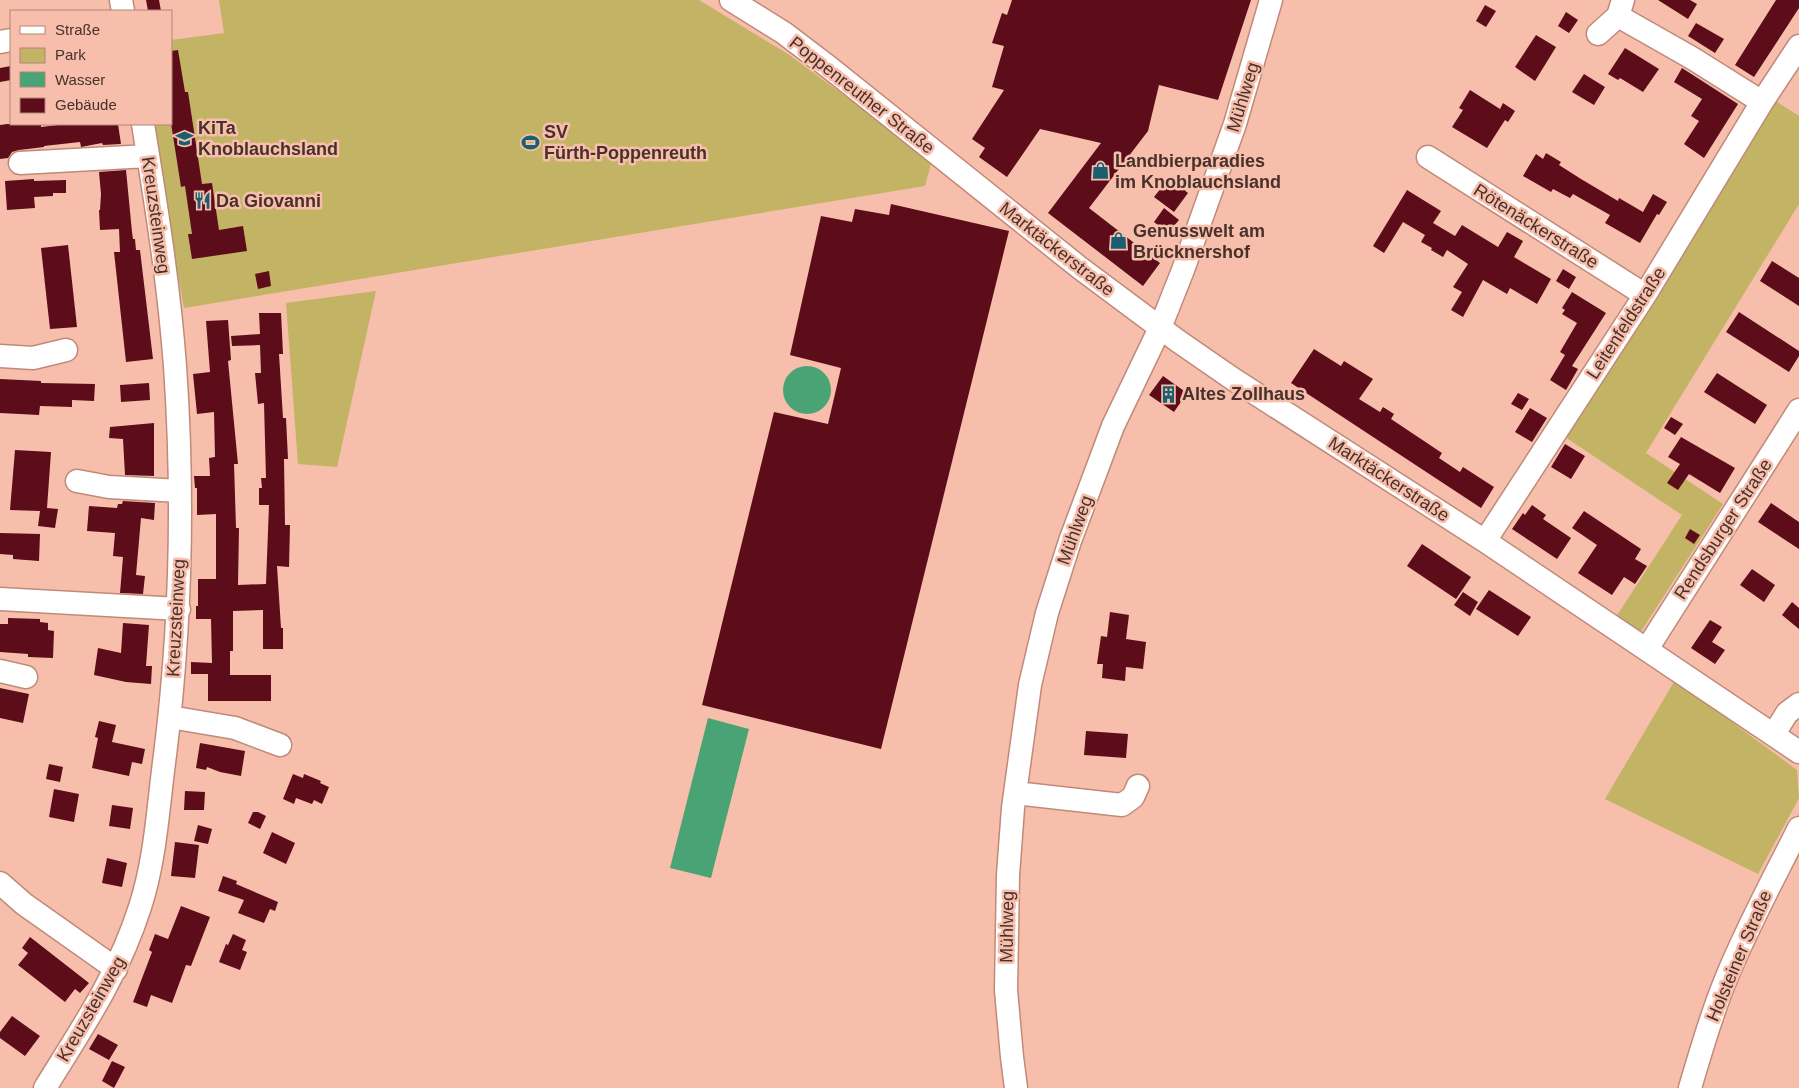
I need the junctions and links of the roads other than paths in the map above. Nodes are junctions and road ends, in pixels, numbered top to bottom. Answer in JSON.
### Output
{"nodes":[{"id":1,"x":731,"y":0,"type":"edge"},
{"id":2,"x":1271,"y":0,"type":"edge"},
{"id":3,"x":1620,"y":8,"type":"edge"},
{"id":4,"x":1598,"y":34,"type":"dead end"},
{"id":5,"x":1799,"y":46,"type":"edge"},
{"id":6,"x":1762,"y":102,"type":"junction"},
{"id":7,"x":142,"y":125,"type":"edge"},
{"id":8,"x":148,"y":156,"type":"junction"},
{"id":9,"x":1428,"y":157,"type":"dead end"},
{"id":10,"x":20,"y":163,"type":"dead end"},
{"id":11,"x":988,"y":195,"type":"joint"},
{"id":12,"x":1644,"y":295,"type":"junction"},
{"id":13,"x":1160,"y":328,"type":"junction"},
{"id":14,"x":66,"y":350,"type":"dead end"},
{"id":15,"x":0,"y":356,"type":"edge"},
{"id":16,"x":1799,"y":410,"type":"edge"},
{"id":17,"x":77,"y":481,"type":"dead end"},
{"id":18,"x":180,"y":491,"type":"junction"},
{"id":19,"x":1484,"y":541,"type":"junction"},
{"id":20,"x":0,"y":599,"type":"edge"},
{"id":21,"x":179,"y":609,"type":"junction"},
{"id":22,"x":1647,"y":649,"type":"junction"},
{"id":23,"x":0,"y":671,"type":"edge"},
{"id":24,"x":26,"y":677,"type":"dead end"},
{"id":25,"x":1799,"y":704,"type":"edge"},
{"id":26,"x":170,"y":717,"type":"junction"},
{"id":27,"x":1774,"y":734,"type":"junction"},
{"id":28,"x":280,"y":745,"type":"dead end"},
{"id":29,"x":1799,"y":752,"type":"edge"},
{"id":30,"x":1138,"y":786,"type":"dead end"},
{"id":31,"x":1015,"y":793,"type":"junction"},
{"id":32,"x":1799,"y":828,"type":"edge"},
{"id":33,"x":0,"y":883,"type":"edge"},
{"id":34,"x":116,"y":969,"type":"junction"},
{"id":35,"x":45,"y":1088,"type":"edge"},
{"id":36,"x":1016,"y":1088,"type":"edge"},
{"id":37,"x":1690,"y":1088,"type":"edge"}],
"edges":[{"from":1,"to":11,"type":"street","name":"Poppenreuther Straße"},
{"from":2,"to":13,"type":"street","name":"Mühlweg"},
{"from":3,"to":4,"type":"street"},
{"from":3,"to":6,"type":"street"},
{"from":5,"to":6,"type":"street","name":"Leitenfeldstraße"},
{"from":6,"to":12,"type":"street","name":"Leitenfeldstraße"},
{"from":7,"to":8,"type":"street","name":"Kreuzsteinweg"},
{"from":8,"to":10,"type":"street"},
{"from":8,"to":18,"type":"street","name":"Kreuzsteinweg"},
{"from":9,"to":12,"type":"street","name":"Rötenäckerstraße"},
{"from":11,"to":13,"type":"street","name":"Marktäckerstraße"},
{"from":12,"to":19,"type":"street","name":"Leitenfeldstraße"},
{"from":13,"to":19,"type":"street","name":"Marktäckerstraße"},
{"from":13,"to":31,"type":"street","name":"Mühlweg"},
{"from":14,"to":15,"type":"street"},
{"from":16,"to":22,"type":"street","name":"Rendsburger Straße"},
{"from":17,"to":18,"type":"street"},
{"from":18,"to":21,"type":"street","name":"Kreuzsteinweg"},
{"from":19,"to":22,"type":"street","name":"Marktäckerstraße"},
{"from":20,"to":21,"type":"street"},
{"from":21,"to":26,"type":"street","name":"Kreuzsteinweg"},
{"from":22,"to":27,"type":"street","name":"Marktäckerstraße"},
{"from":23,"to":24,"type":"street"},
{"from":25,"to":27,"type":"street"},
{"from":26,"to":28,"type":"street"},
{"from":26,"to":34,"type":"street","name":"Kreuzsteinweg"},
{"from":27,"to":29,"type":"street","name":"Marktäckerstraße"},
{"from":30,"to":31,"type":"street"},
{"from":31,"to":36,"type":"street","name":"Mühlweg"},
{"from":32,"to":37,"type":"street","name":"Holsteiner Straße"},
{"from":33,"to":34,"type":"street"},
{"from":34,"to":35,"type":"street","name":"Kreuzsteinweg"}]}
